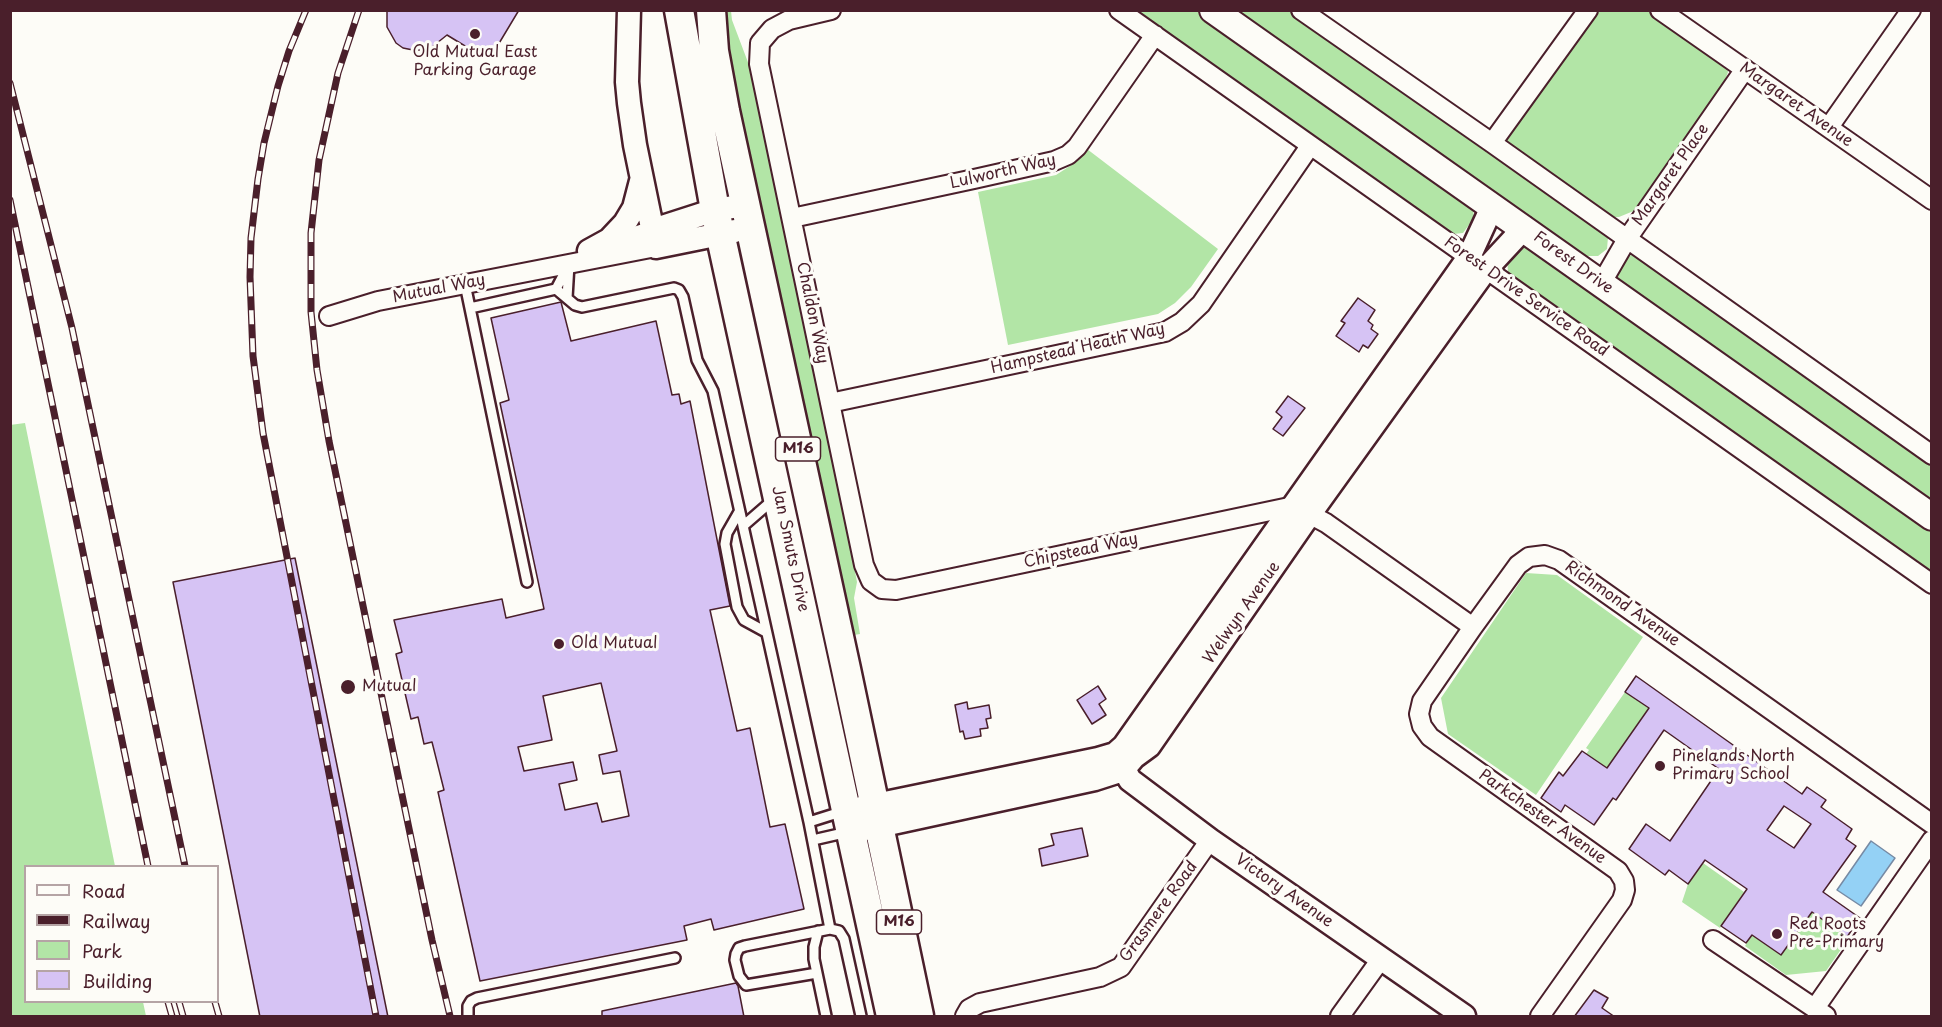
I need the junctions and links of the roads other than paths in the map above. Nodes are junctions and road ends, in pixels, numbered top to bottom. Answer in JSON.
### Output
{"nodes":[{"id":1,"x":629,"y":10,"type":"edge"},
{"id":2,"x":679,"y":10,"type":"edge"},
{"id":3,"x":711,"y":10,"type":"edge"},
{"id":4,"x":831,"y":10,"type":"edge"},
{"id":5,"x":1119,"y":10,"type":"edge"},
{"id":6,"x":1213,"y":10,"type":"edge"},
{"id":7,"x":1301,"y":10,"type":"edge"},
{"id":8,"x":1588,"y":10,"type":"edge"},
{"id":9,"x":1660,"y":10,"type":"edge"},
{"id":10,"x":1911,"y":10,"type":"edge"},
{"id":11,"x":1155,"y":35,"type":"junction"},
{"id":12,"x":1745,"y":69,"type":"junction"},
{"id":13,"x":1829,"y":127,"type":"junction"},
{"id":14,"x":1492,"y":143,"type":"junction"},
{"id":15,"x":1310,"y":146,"type":"junction"},
{"id":16,"x":642,"y":176,"type":"junction"},
{"id":17,"x":1932,"y":201,"type":"edge"},
{"id":18,"x":1492,"y":207,"type":"junction"},
{"id":19,"x":747,"y":217,"type":"junction"},
{"id":20,"x":792,"y":218,"type":"junction"},
{"id":21,"x":718,"y":222,"type":"junction"},
{"id":22,"x":1524,"y":228,"type":"junction"},
{"id":23,"x":655,"y":238,"type":"junction"},
{"id":24,"x":1627,"y":239,"type":"junction"},
{"id":25,"x":589,"y":251,"type":"junction"},
{"id":26,"x":1478,"y":263,"type":"junction"},
{"id":27,"x":569,"y":264,"type":"junction"},
{"id":28,"x":550,"y":268,"type":"junction"},
{"id":29,"x":465,"y":284,"type":"junction"},
{"id":30,"x":1601,"y":284,"type":"junction"},
{"id":31,"x":556,"y":289,"type":"junction"},
{"id":32,"x":567,"y":298,"type":"junction"},
{"id":33,"x":470,"y":308,"type":"junction"},
{"id":34,"x":329,"y":316,"type":"dead end"},
{"id":35,"x":830,"y":403,"type":"junction"},
{"id":36,"x":1932,"y":454,"type":"edge"},
{"id":37,"x":778,"y":495,"type":"junction"},
{"id":38,"x":1302,"y":510,"type":"junction"},
{"id":39,"x":739,"y":512,"type":"junction"},
{"id":40,"x":1932,"y":517,"type":"edge"},
{"id":41,"x":743,"y":526,"type":"junction"},
{"id":42,"x":871,"y":581,"type":"joint"},
{"id":43,"x":527,"y":582,"type":"dead end"},
{"id":44,"x":1932,"y":584,"type":"edge"},
{"id":45,"x":1473,"y":627,"type":"junction"},
{"id":46,"x":766,"y":632,"type":"junction"},
{"id":47,"x":1149,"y":746,"type":"junction"},
{"id":48,"x":1119,"y":762,"type":"junction"},
{"id":49,"x":1149,"y":792,"type":"junction"},
{"id":50,"x":877,"y":816,"type":"junction"},
{"id":51,"x":848,"y":821,"type":"junction"},
{"id":52,"x":809,"y":822,"type":"junction"},
{"id":53,"x":1932,"y":824,"type":"edge"},
{"id":54,"x":813,"y":840,"type":"junction"},
{"id":55,"x":1210,"y":840,"type":"junction"},
{"id":56,"x":1932,"y":840,"type":"edge"},
{"id":57,"x":830,"y":929,"type":"junction"},
{"id":58,"x":818,"y":931,"type":"junction"},
{"id":59,"x":1713,"y":940,"type":"dead end"},
{"id":60,"x":675,"y":958,"type":"dead end"},
{"id":61,"x":1381,"y":959,"type":"junction"},
{"id":62,"x":817,"y":973,"type":"junction"},
{"id":63,"x":1820,"y":1012,"type":"edge"},
{"id":64,"x":468,"y":1017,"type":"edge"},
{"id":65,"x":826,"y":1017,"type":"edge"},
{"id":66,"x":861,"y":1017,"type":"edge"},
{"id":67,"x":891,"y":1017,"type":"edge"},
{"id":68,"x":919,"y":1017,"type":"edge"},
{"id":69,"x":965,"y":1017,"type":"edge"},
{"id":70,"x":1341,"y":1017,"type":"edge"},
{"id":71,"x":1464,"y":1017,"type":"edge"},
{"id":72,"x":1540,"y":1017,"type":"edge"}],
"edges":[{"from":1,"to":16,"type":"street"},
{"from":2,"to":21,"type":"main road","name":"Jan Smuts Drive","number":"M16"},
{"from":3,"to":19,"type":"main road","name":"Jan Smuts Drive","number":"M16"},
{"from":4,"to":20,"type":"street","name":"Chaldon Way"},
{"from":5,"to":11,"type":"street","name":"Forest Drive Service Road"},
{"from":6,"to":18,"type":"main road","name":"Forest Drive"},
{"from":7,"to":14,"type":"street"},
{"from":8,"to":14,"type":"street"},
{"from":9,"to":12,"type":"street","name":"Margaret Avenue"},
{"from":10,"to":13,"type":"street"},
{"from":11,"to":15,"type":"street","name":"Forest Drive Service Road"},
{"from":11,"to":20,"type":"street","name":"Lulworth Way"},
{"from":12,"to":13,"type":"street","name":"Margaret Avenue"},
{"from":12,"to":24,"type":"street","name":"Margaret Place"},
{"from":13,"to":17,"type":"street","name":"Margaret Avenue"},
{"from":14,"to":24,"type":"street"},
{"from":15,"to":26,"type":"street","name":"Forest Drive Service Road"},
{"from":15,"to":35,"type":"street","name":"Hampstead Heath Way"},
{"from":16,"to":23,"type":"street"},
{"from":16,"to":25,"type":"street"},
{"from":18,"to":22,"type":"main road","name":"Forest Drive"},
{"from":18,"to":26,"type":"street","name":"Welwyn Avenue"},
{"from":19,"to":21,"type":"street","name":"Mutual Way"},
{"from":19,"to":50,"type":"main road","name":"Jan Smuts Drive","number":"M16"},
{"from":20,"to":35,"type":"street","name":"Chaldon Way"},
{"from":21,"to":23,"type":"street","name":"Mutual Way"},
{"from":21,"to":37,"type":"main road","name":"Jan Smuts Drive","number":"M16"},
{"from":22,"to":26,"type":"street","name":"Welwyn Avenue"},
{"from":22,"to":30,"type":"main road","name":"Forest Drive"},
{"from":23,"to":25,"type":"street","name":"Mutual Way"},
{"from":23,"to":27,"type":"street","name":"Mutual Way"},
{"from":24,"to":30,"type":"street","name":"Margaret Place"},
{"from":24,"to":36,"type":"street"},
{"from":25,"to":28,"type":"street","name":"Mutual Way"},
{"from":26,"to":38,"type":"street","name":"Welwyn Avenue"},
{"from":26,"to":44,"type":"street","name":"Forest Drive Service Road"},
{"from":27,"to":28,"type":"street","name":"Mutual Way"},
{"from":27,"to":31,"type":"lane"},
{"from":27,"to":32,"type":"lane"},
{"from":28,"to":29,"type":"street","name":"Mutual Way"},
{"from":29,"to":33,"type":"lane"},
{"from":29,"to":34,"type":"street","name":"Mutual Way"},
{"from":30,"to":40,"type":"main road","name":"Forest Drive"},
{"from":31,"to":32,"type":"lane"},
{"from":31,"to":33,"type":"lane"},
{"from":32,"to":39,"type":"lane"},
{"from":33,"to":43,"type":"lane"},
{"from":35,"to":42,"type":"street","name":"Chaldon Way"},
{"from":37,"to":41,"type":"lane"},
{"from":37,"to":51,"type":"main road","name":"Jan Smuts Drive","number":"M16"},
{"from":38,"to":42,"type":"street","name":"Chipstead Way"},
{"from":38,"to":45,"type":"street"},
{"from":38,"to":47,"type":"street","name":"Welwyn Avenue"},
{"from":38,"to":48,"type":"street","name":"Welwyn Avenue"},
{"from":39,"to":41,"type":"lane"},
{"from":39,"to":46,"type":"lane"},
{"from":41,"to":46,"type":"lane"},
{"from":45,"to":53,"type":"street","name":"Richmond Avenue"},
{"from":45,"to":72,"type":"street","name":"Parkchester Avenue"},
{"from":46,"to":52,"type":"lane"},
{"from":47,"to":48,"type":"street","name":"Welwyn Avenue"},
{"from":47,"to":49,"type":"street"},
{"from":48,"to":49,"type":"street","name":"Victory Avenue"},
{"from":48,"to":50,"type":"street"},
{"from":49,"to":55,"type":"street","name":"Victory Avenue"},
{"from":50,"to":51,"type":"street"},
{"from":50,"to":68,"type":"main road","name":"Jan Smuts Drive","number":"M16"},
{"from":51,"to":52,"type":"lane"},
{"from":51,"to":54,"type":"lane"},
{"from":51,"to":67,"type":"main road","name":"Jan Smuts Drive","number":"M16"},
{"from":52,"to":54,"type":"lane"},
{"from":54,"to":57,"type":"lane"},
{"from":55,"to":61,"type":"street","name":"Victory Avenue"},
{"from":55,"to":69,"type":"street","name":"Grasmere Road"},
{"from":56,"to":63,"type":"street"},
{"from":57,"to":58,"type":"lane"},
{"from":57,"to":66,"type":"lane"},
{"from":58,"to":62,"type":"lane"},
{"from":58,"to":62,"type":"lane"},
{"from":59,"to":63,"type":"street"},
{"from":60,"to":64,"type":"lane"},
{"from":61,"to":70,"type":"street"},
{"from":61,"to":71,"type":"street","name":"Victory Avenue"},
{"from":62,"to":65,"type":"lane"}]}
